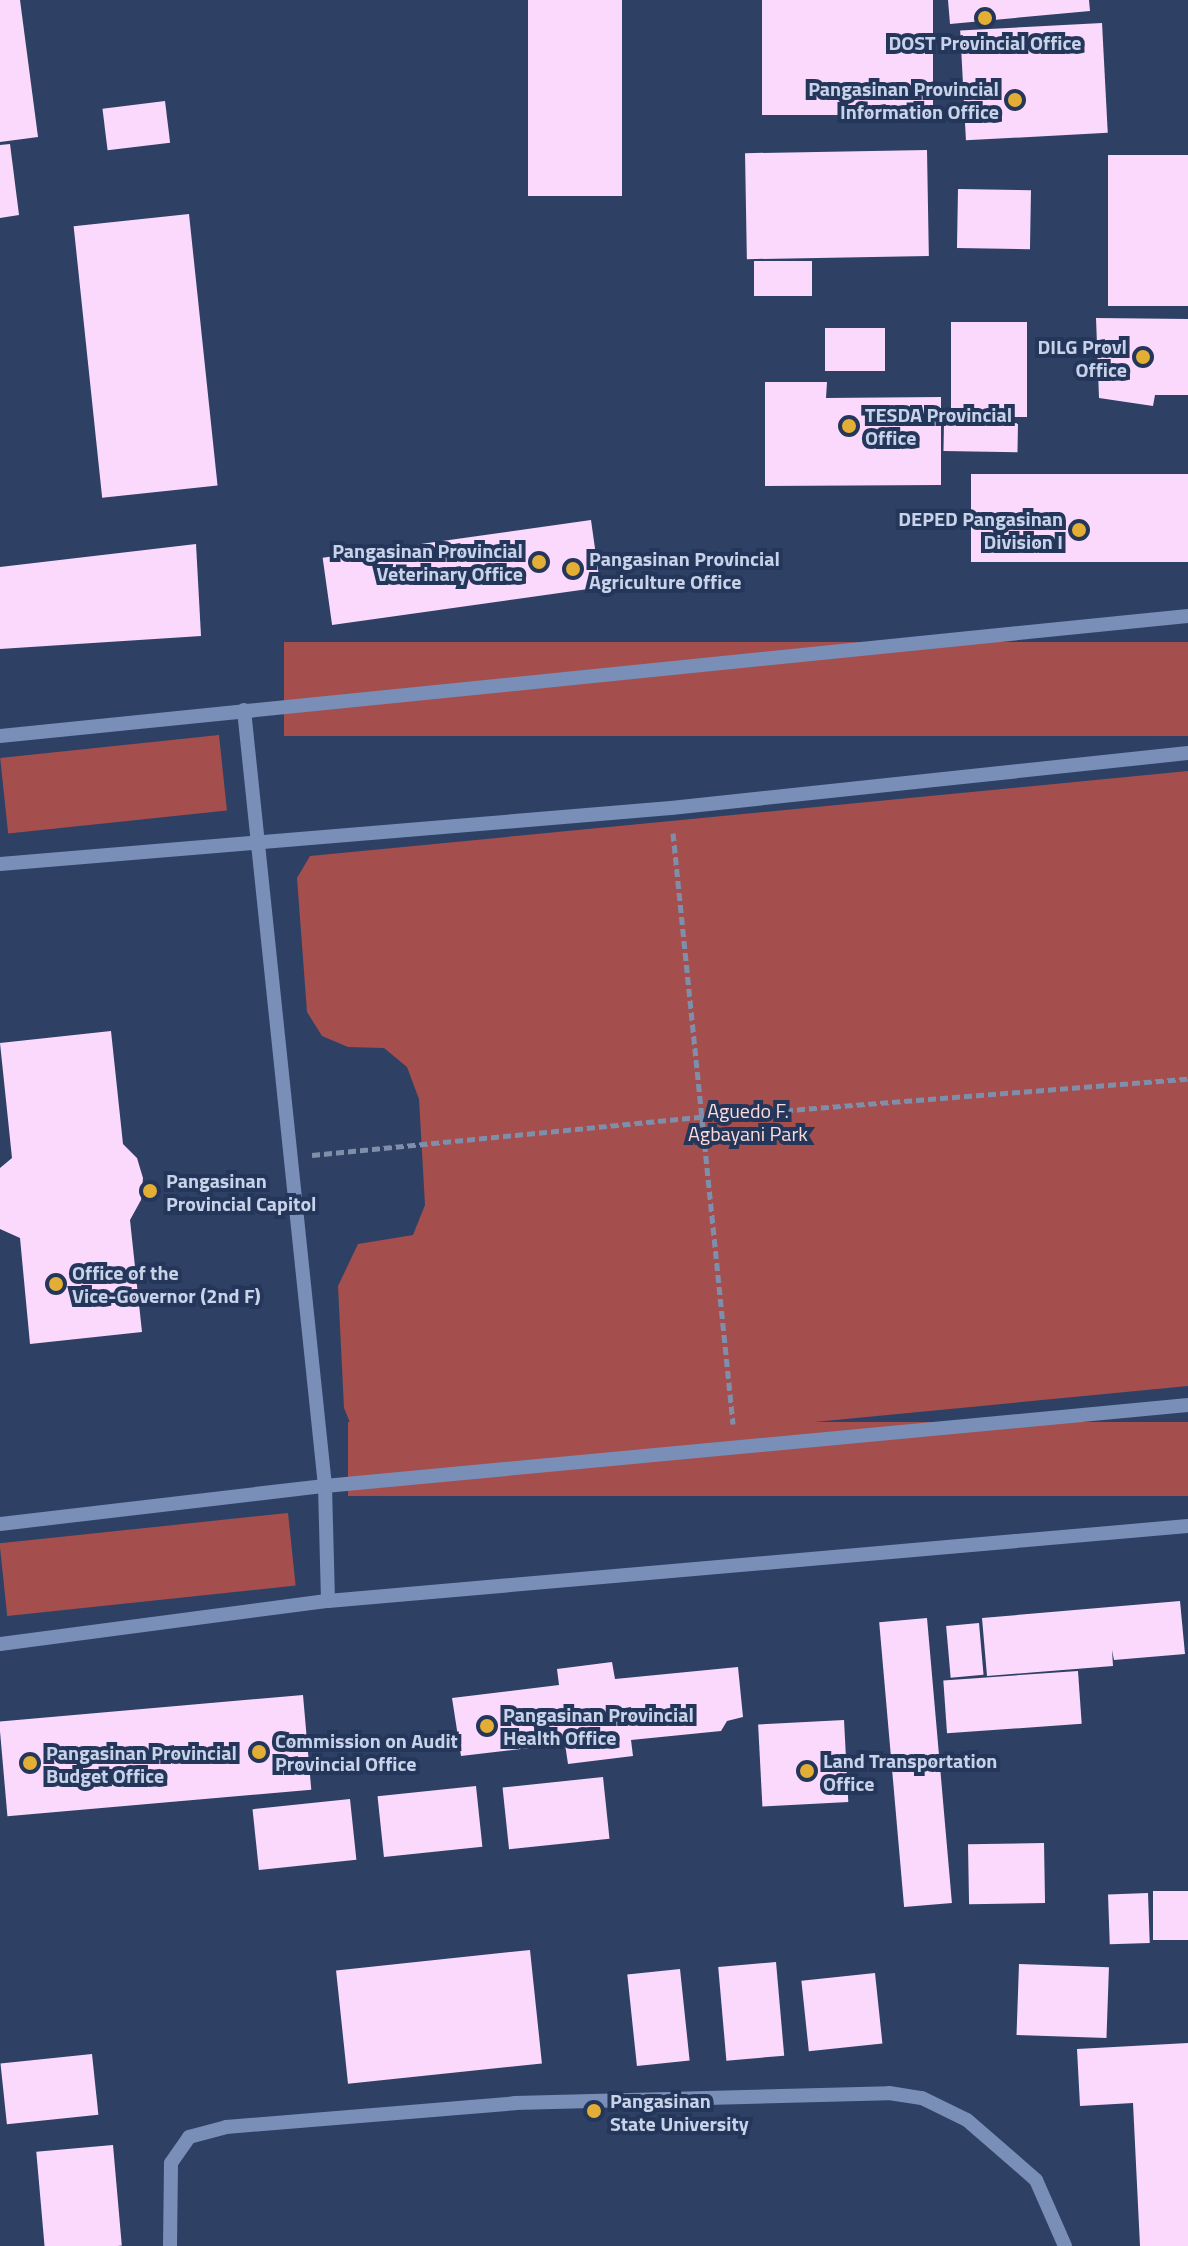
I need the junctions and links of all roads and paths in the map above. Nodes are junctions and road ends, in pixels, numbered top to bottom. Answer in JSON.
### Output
{"nodes":[{"id":1,"x":1188,"y":616,"type":"edge"},
{"id":2,"x":244,"y":710,"type":"junction"},
{"id":3,"x":0,"y":736,"type":"edge"},
{"id":4,"x":1188,"y":753,"type":"edge"},
{"id":5,"x":671,"y":808,"type":"junction"},
{"id":6,"x":261,"y":840,"type":"junction"},
{"id":7,"x":0,"y":864,"type":"edge"},
{"id":8,"x":1188,"y":1079,"type":"edge"},
{"id":9,"x":701,"y":1117,"type":"junction"},
{"id":10,"x":287,"y":1157,"type":"junction"},
{"id":11,"x":1188,"y":1405,"type":"edge"},
{"id":12,"x":736,"y":1450,"type":"junction"},
{"id":13,"x":325,"y":1486,"type":"junction"},
{"id":14,"x":0,"y":1524,"type":"edge"},
{"id":15,"x":1188,"y":1526,"type":"edge"},
{"id":16,"x":328,"y":1601,"type":"junction"},
{"id":17,"x":0,"y":1644,"type":"edge"},
{"id":18,"x":170,"y":2246,"type":"edge"},
{"id":19,"x":1065,"y":2246,"type":"edge"}],
"edges":[{"from":1,"to":2,"type":"street"},
{"from":2,"to":3,"type":"street"},
{"from":2,"to":6,"type":"street"},
{"from":4,"to":5,"type":"street"},
{"from":5,"to":6,"type":"street"},
{"from":5,"to":9,"type":"path"},
{"from":6,"to":7,"type":"street"},
{"from":6,"to":10,"type":"street"},
{"from":8,"to":9,"type":"path"},
{"from":9,"to":10,"type":"path"},
{"from":9,"to":12,"type":"path"},
{"from":10,"to":13,"type":"street"},
{"from":11,"to":12,"type":"street"},
{"from":12,"to":13,"type":"street"},
{"from":13,"to":14,"type":"street"},
{"from":13,"to":16,"type":"street"},
{"from":15,"to":16,"type":"street"},
{"from":16,"to":17,"type":"street"},
{"from":18,"to":19,"type":"street"}]}
